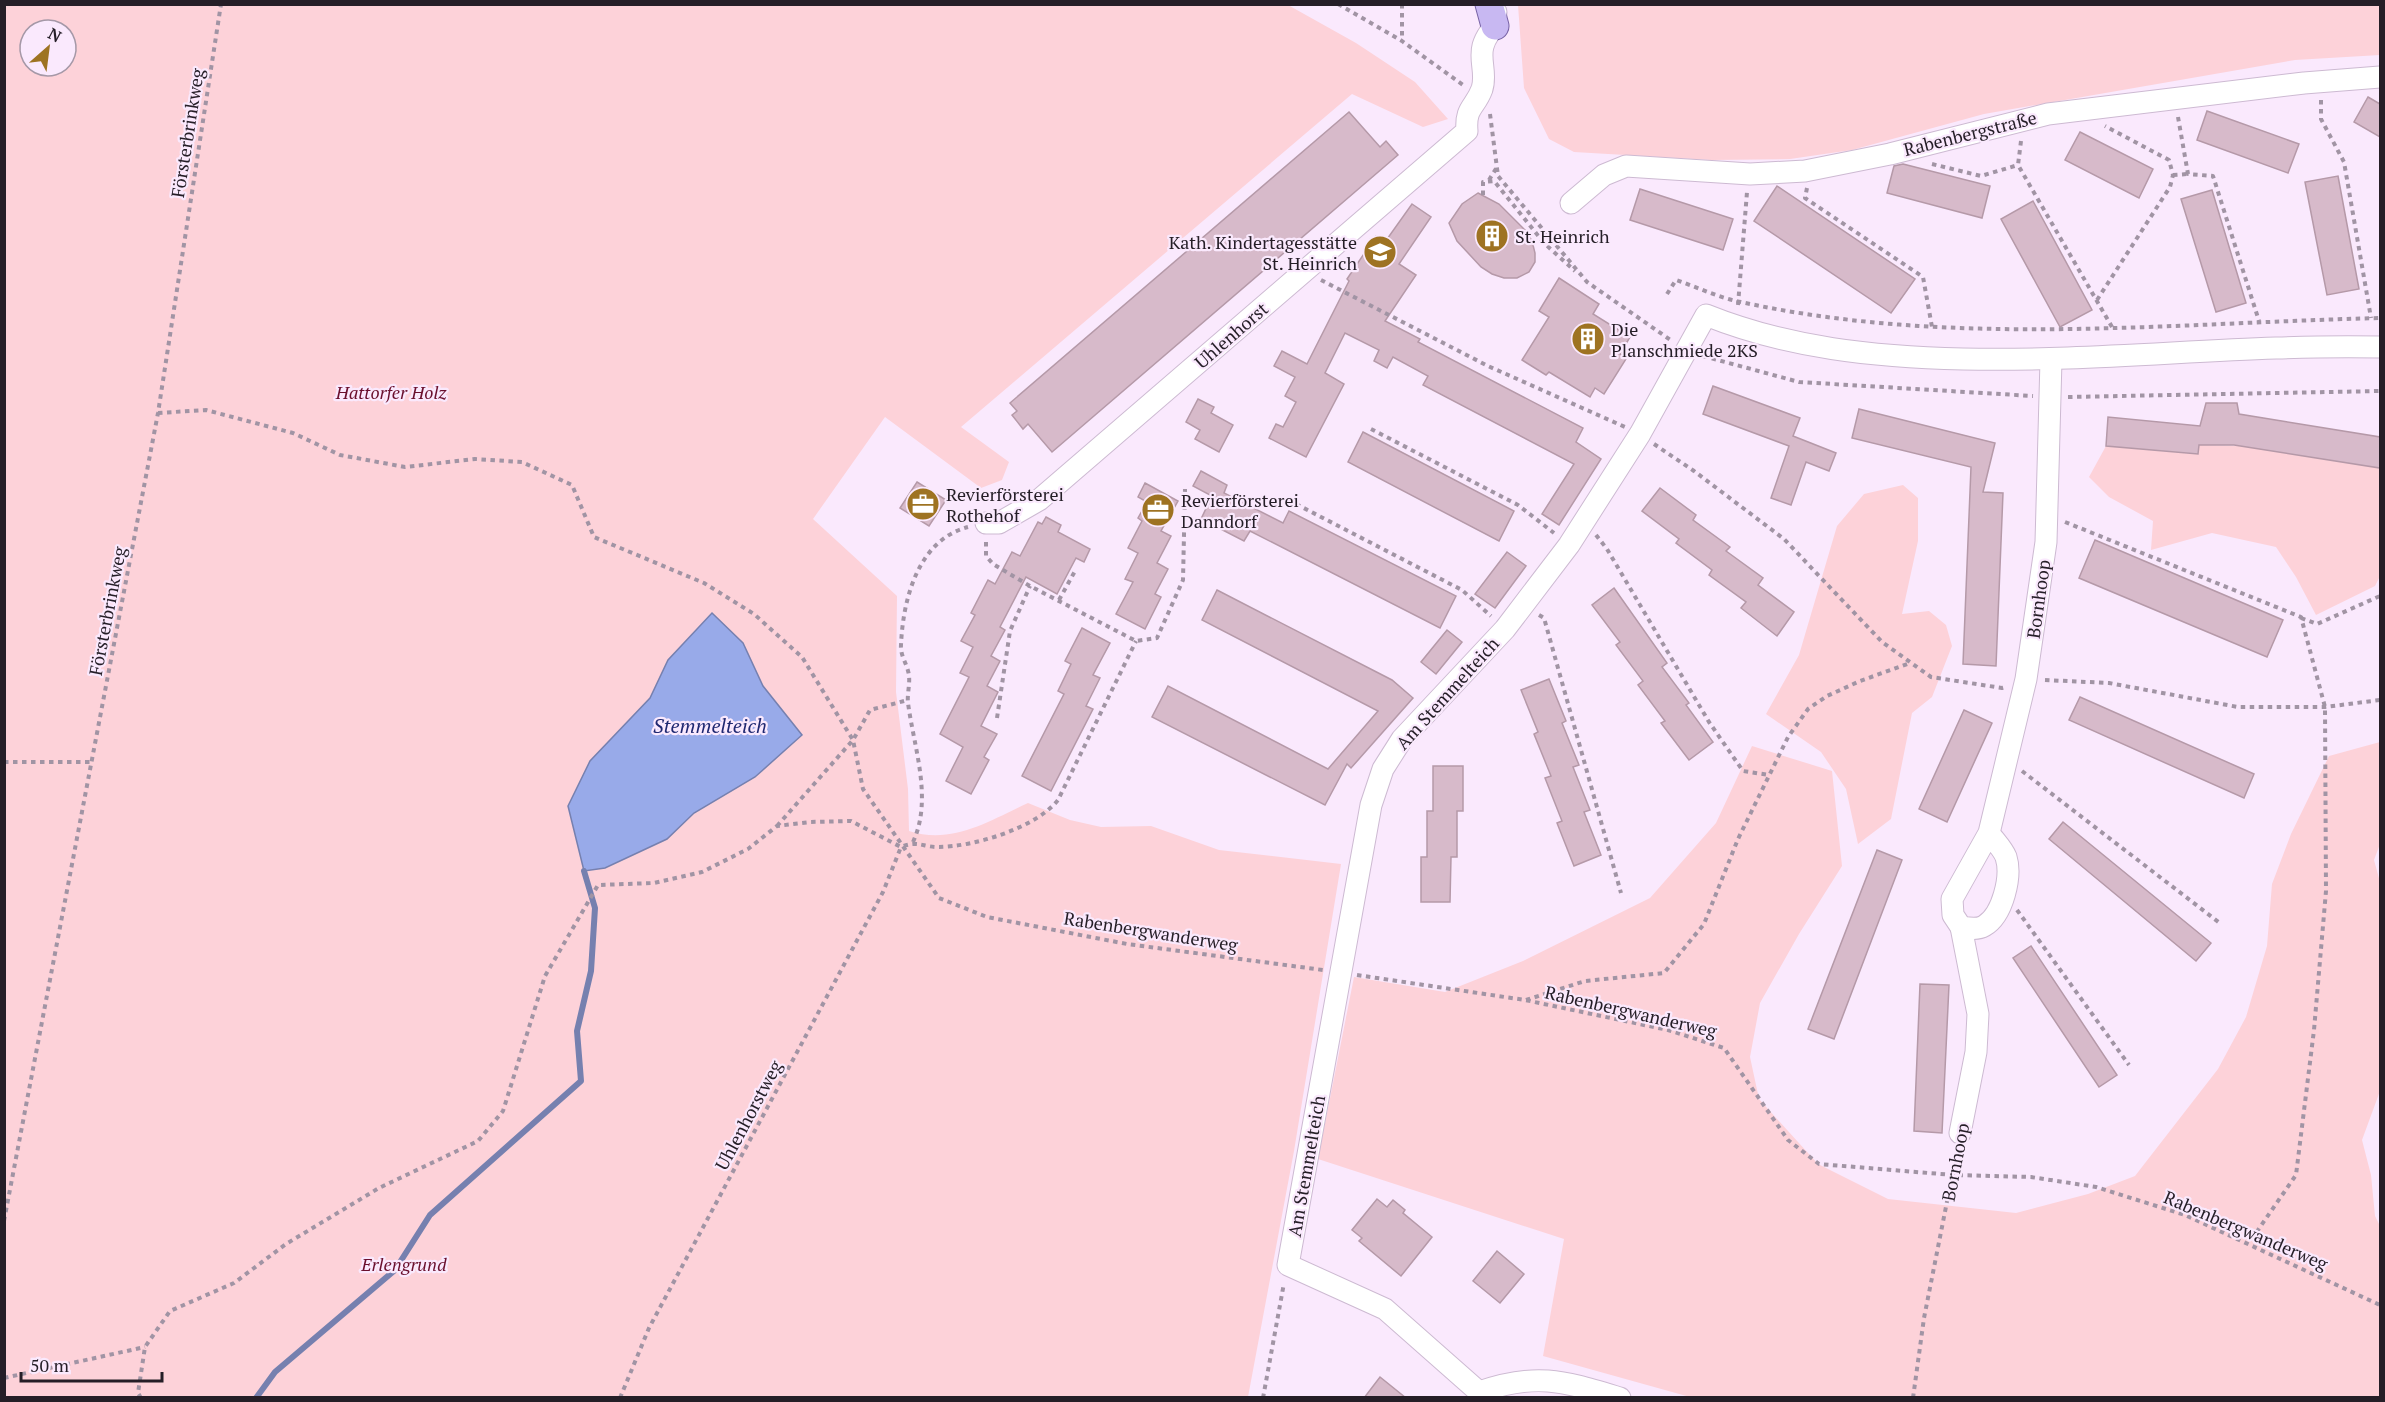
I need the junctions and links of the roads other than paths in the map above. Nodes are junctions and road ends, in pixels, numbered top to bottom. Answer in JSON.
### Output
{"nodes":[{"id":1,"x":1493,"y":12,"type":"edge"},
{"id":2,"x":2380,"y":77,"type":"edge"},
{"id":3,"x":1571,"y":203,"type":"dead end"},
{"id":4,"x":2380,"y":347,"type":"edge"},
{"id":5,"x":2051,"y":360,"type":"junction"},
{"id":6,"x":986,"y":523,"type":"road end"},
{"id":7,"x":1989,"y":833,"type":"junction"},
{"id":8,"x":1961,"y":927,"type":"junction"},
{"id":9,"x":1960,"y":1133,"type":"road end"},
{"id":10,"x":1480,"y":1395,"type":"edge"},
{"id":11,"x":1620,"y":1398,"type":"edge"}],
"edges":[{"from":1,"to":6,"type":"street","name":"Uhlenhorst"},
{"from":2,"to":3,"type":"street","name":"Rabenbergstraße"},
{"from":4,"to":5,"type":"street"},
{"from":5,"to":7,"type":"street","name":"Bornhoop"},
{"from":5,"to":10,"type":"street","name":"Am Stemmelteich"},
{"from":7,"to":8,"type":"street","name":"Bornhoop"},
{"from":7,"to":8,"type":"street"},
{"from":8,"to":9,"type":"street","name":"Bornhoop"},
{"from":10,"to":11,"type":"street"}]}
